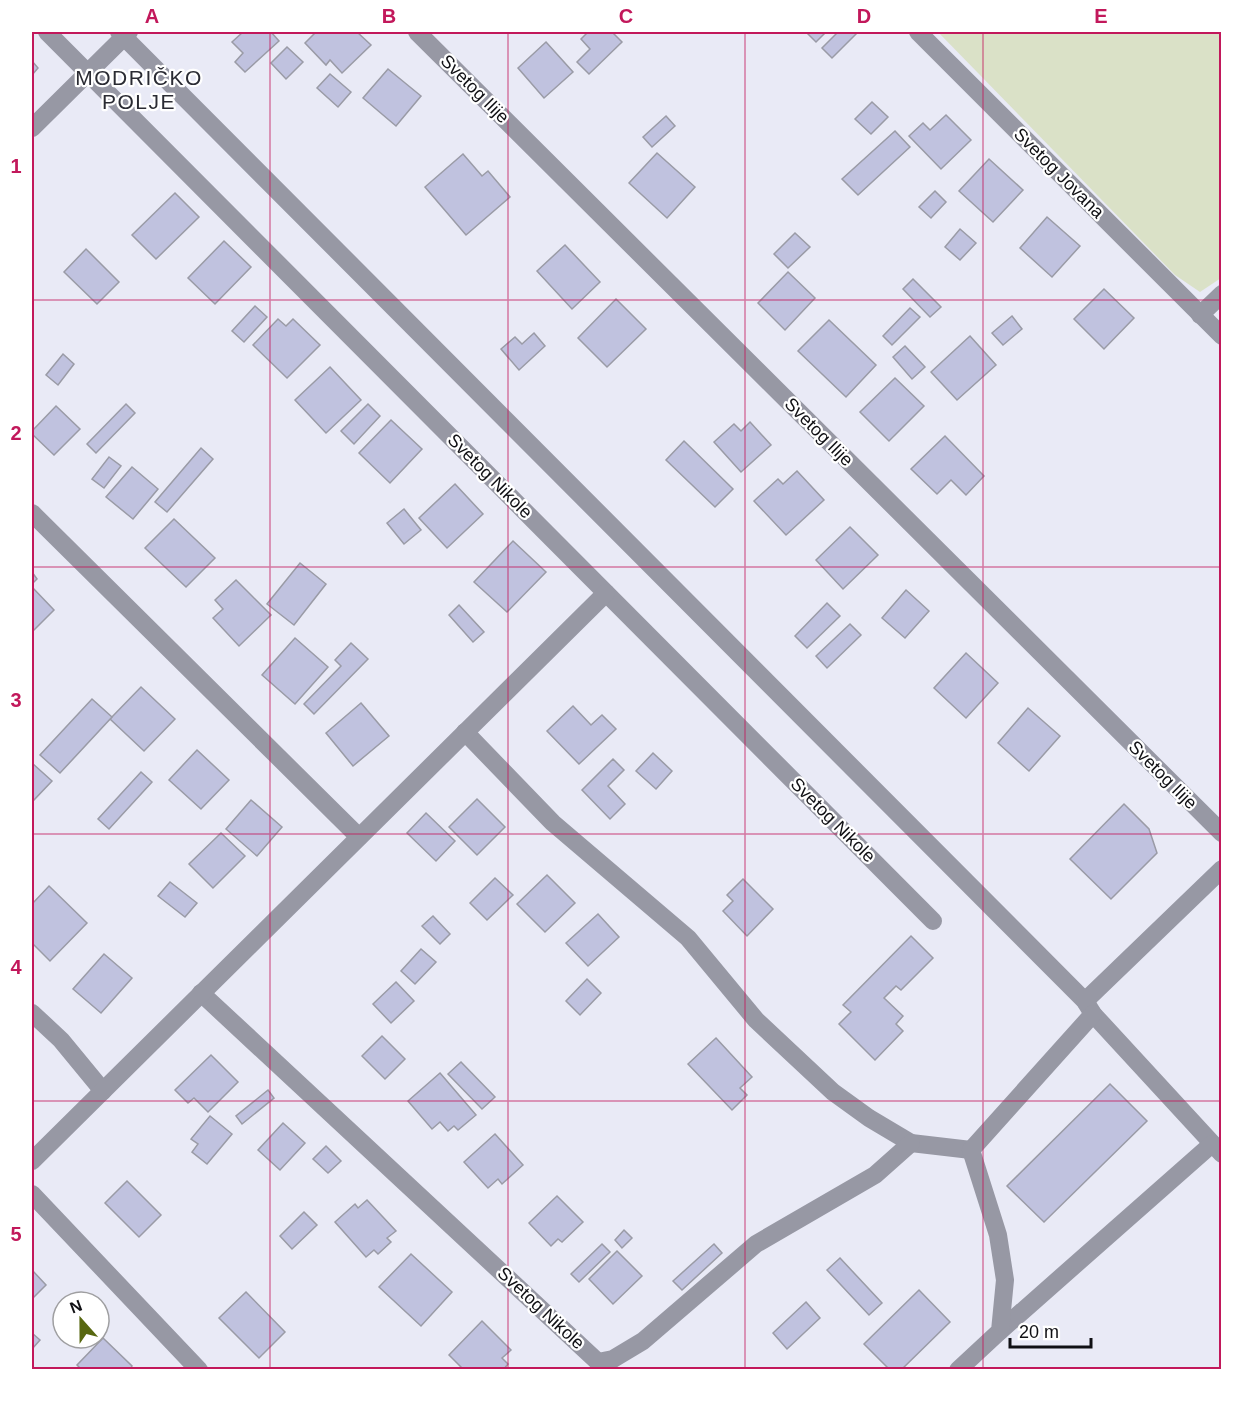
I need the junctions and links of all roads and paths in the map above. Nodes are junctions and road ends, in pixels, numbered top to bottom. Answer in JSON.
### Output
{"nodes":[{"id":1,"x":47,"y":32,"type":"edge"},
{"id":2,"x":417,"y":32,"type":"edge"},
{"id":3,"x":918,"y":32,"type":"edge"},
{"id":4,"x":124,"y":33,"type":"edge"},
{"id":5,"x":88,"y":74,"type":"junction"},
{"id":6,"x":32,"y":128,"type":"edge"},
{"id":7,"x":1221,"y":294,"type":"edge"},
{"id":8,"x":1200,"y":315,"type":"junction"},
{"id":9,"x":1221,"y":336,"type":"edge"},
{"id":10,"x":32,"y":513,"type":"edge"},
{"id":11,"x":606,"y":593,"type":"junction"},
{"id":12,"x":465,"y":732,"type":"junction"},
{"id":13,"x":1221,"y":833,"type":"edge"},
{"id":14,"x":359,"y":837,"type":"junction"},
{"id":15,"x":1221,"y":869,"type":"edge"},
{"id":16,"x":933,"y":921,"type":"dead end"},
{"id":17,"x":201,"y":993,"type":"junction"},
{"id":18,"x":1089,"y":1008,"type":"junction"},
{"id":19,"x":32,"y":1013,"type":"edge"},
{"id":20,"x":103,"y":1091,"type":"junction"},
{"id":21,"x":911,"y":1143,"type":"junction"},
{"id":22,"x":1217,"y":1149,"type":"edge"},
{"id":23,"x":971,"y":1150,"type":"junction"},
{"id":24,"x":32,"y":1161,"type":"edge"},
{"id":25,"x":32,"y":1194,"type":"edge"},
{"id":26,"x":1000,"y":1331,"type":"junction"},
{"id":27,"x":199,"y":1370,"type":"edge"},
{"id":28,"x":958,"y":1370,"type":"edge"}],
"edges":[{"from":1,"to":5,"type":"street","name":"Svetog Nikole"},
{"from":2,"to":13,"type":"street","name":"Svetog Ilije"},
{"from":3,"to":8,"type":"street","name":"Svetog Jovana"},
{"from":4,"to":5,"type":"street"},
{"from":4,"to":18,"type":"street"},
{"from":5,"to":6,"type":"street"},
{"from":5,"to":11,"type":"street","name":"Svetog Nikole"},
{"from":7,"to":8,"type":"street"},
{"from":8,"to":9,"type":"street","name":"Svetog Jovana"},
{"from":10,"to":14,"type":"street"},
{"from":11,"to":12,"type":"street"},
{"from":11,"to":16,"type":"street","name":"Svetog Nikole"},
{"from":12,"to":14,"type":"street"},
{"from":12,"to":21,"type":"street"},
{"from":14,"to":17,"type":"street"},
{"from":15,"to":18,"type":"street"},
{"from":17,"to":20,"type":"street"},
{"from":17,"to":21,"type":"street","name":"Svetog Nikole"},
{"from":18,"to":22,"type":"street"},
{"from":18,"to":23,"type":"street"},
{"from":19,"to":20,"type":"street"},
{"from":20,"to":24,"type":"street"},
{"from":21,"to":23,"type":"street"},
{"from":22,"to":26,"type":"street"},
{"from":23,"to":26,"type":"street"},
{"from":25,"to":27,"type":"street"},
{"from":26,"to":28,"type":"street"}]}
